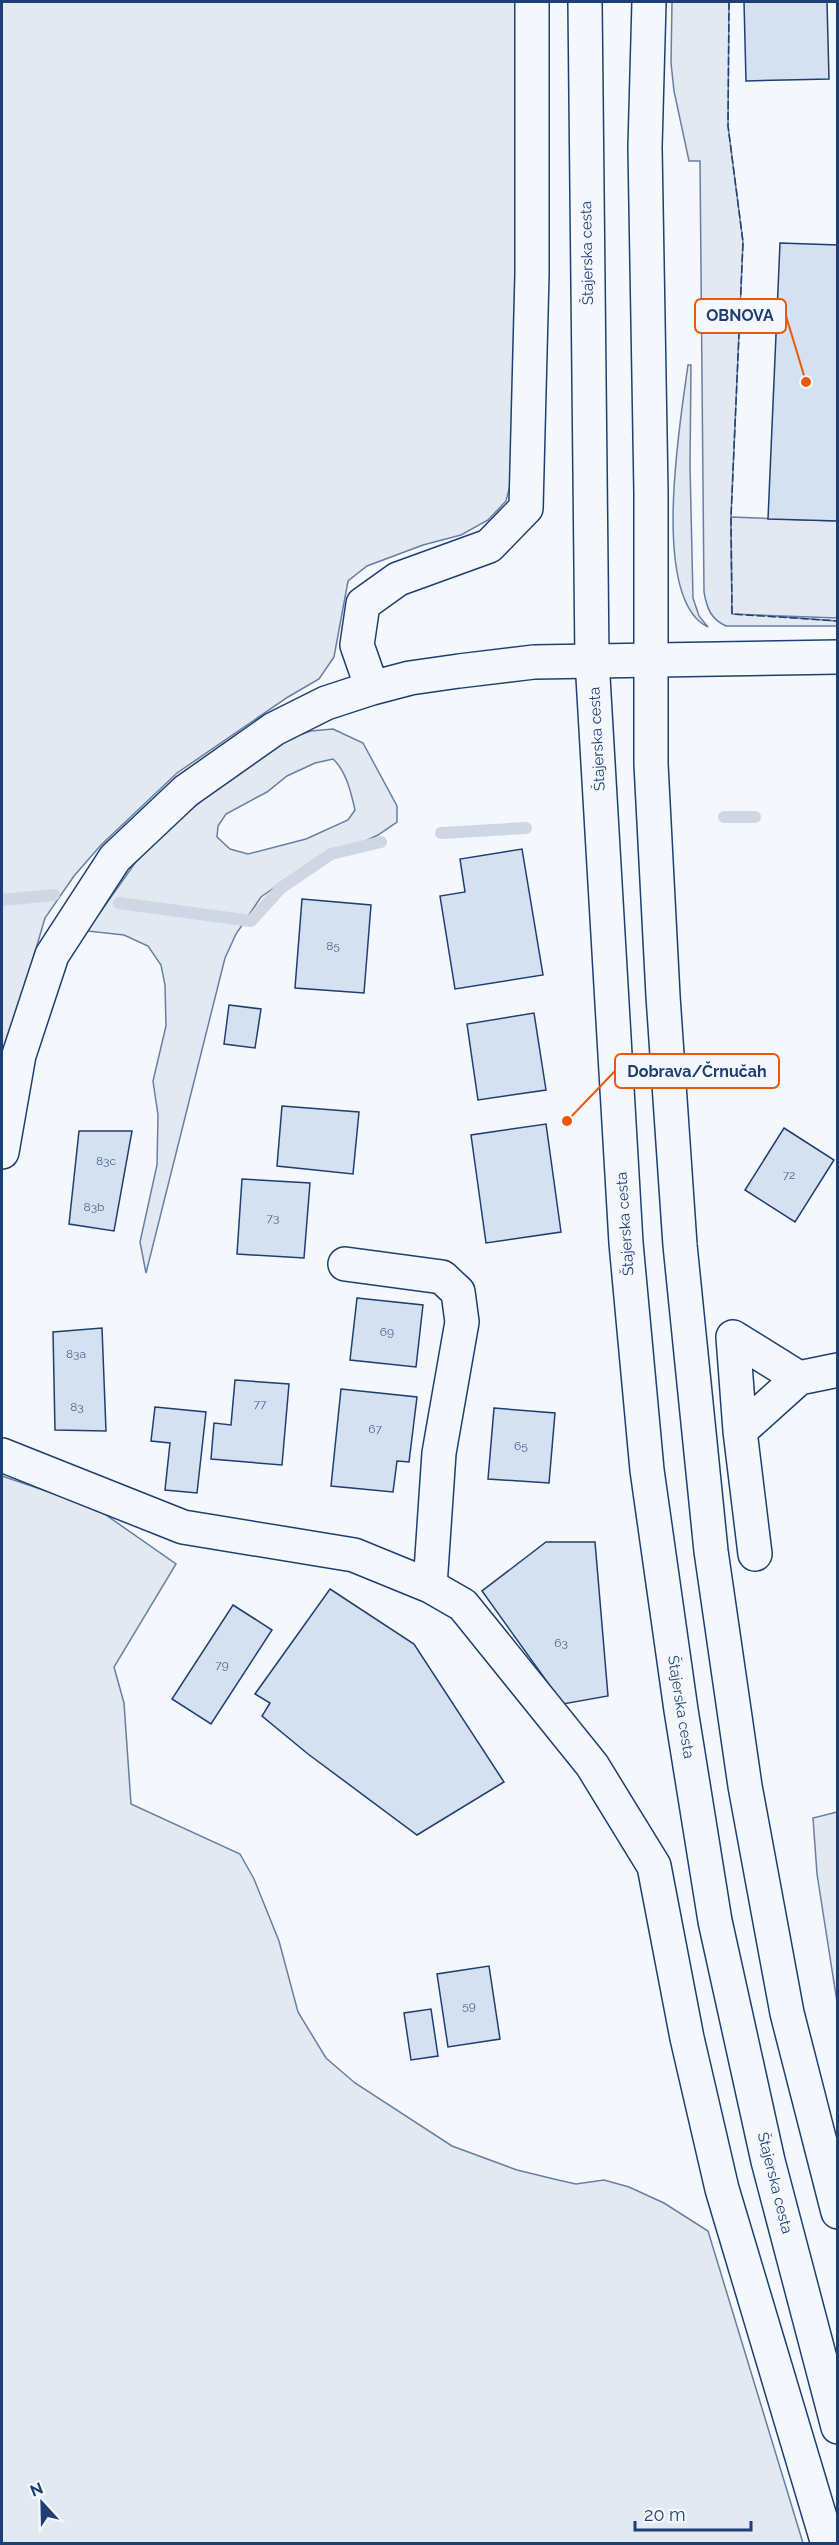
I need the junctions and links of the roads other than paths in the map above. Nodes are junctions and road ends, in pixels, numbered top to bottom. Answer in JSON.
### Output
{"nodes":[{"id":1,"x":532,"y":2,"type":"edge"},
{"id":2,"x":585,"y":2,"type":"edge"},
{"id":3,"x":649,"y":2,"type":"edge"},
{"id":4,"x":837,"y":657,"type":"edge"},
{"id":5,"x":592,"y":660,"type":"junction"},
{"id":6,"x":652,"y":660,"type":"junction"},
{"id":7,"x":372,"y":688,"type":"junction"},
{"id":8,"x":2,"y":1152,"type":"edge"},
{"id":9,"x":345,"y":1264,"type":"dead end"},
{"id":10,"x":837,"y":1370,"type":"edge"},
{"id":11,"x":799,"y":1378,"type":"junction"},
{"id":12,"x":740,"y":1431,"type":"junction"},
{"id":13,"x":2,"y":1455,"type":"edge"},
{"id":14,"x":755,"y":1554,"type":"dead end"},
{"id":15,"x":429,"y":1586,"type":"junction"},
{"id":16,"x":837,"y":2212,"type":"edge"},
{"id":17,"x":837,"y":2427,"type":"edge"},
{"id":18,"x":828,"y":2544,"type":"edge"}],
"edges":[{"from":1,"to":7,"type":"main road"},
{"from":2,"to":5,"type":"main road","name":"Štajerska cesta"},
{"from":3,"to":6,"type":"main road"},
{"from":4,"to":6,"type":"main road"},
{"from":5,"to":6,"type":"main road"},
{"from":5,"to":7,"type":"main road"},
{"from":5,"to":17,"type":"main road","name":"Štajerska cesta"},
{"from":6,"to":16,"type":"main road"},
{"from":7,"to":8,"type":"main road"},
{"from":9,"to":15,"type":"main road"},
{"from":10,"to":11,"type":"main road"},
{"from":11,"to":12,"type":"main road"},
{"from":11,"to":12,"type":"main road"},
{"from":12,"to":14,"type":"main road"},
{"from":13,"to":15,"type":"main road"},
{"from":15,"to":18,"type":"main road"}]}
